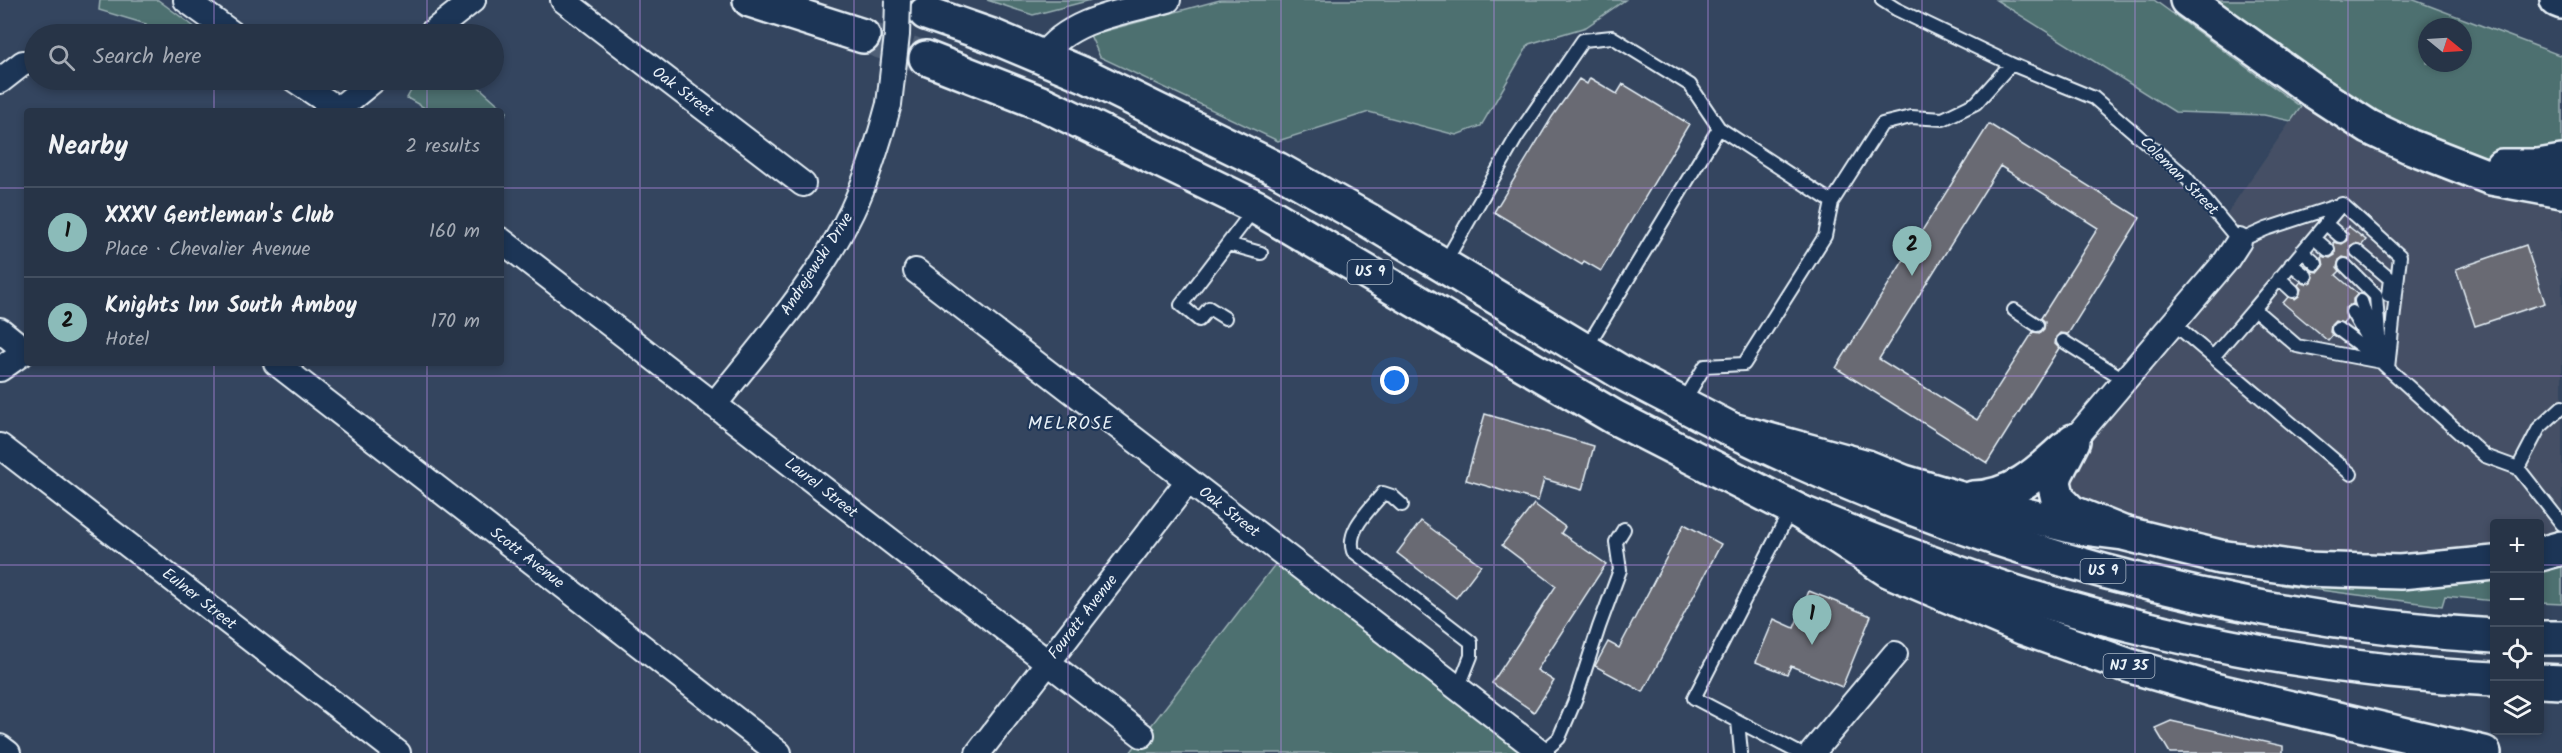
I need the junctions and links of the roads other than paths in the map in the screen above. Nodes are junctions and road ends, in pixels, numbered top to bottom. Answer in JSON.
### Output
{"nodes":[{"id":1,"x":186,"y":0,"type":"edge"},
{"id":2,"x":473,"y":0,"type":"edge"},
{"id":3,"x":563,"y":0,"type":"edge"},
{"id":4,"x":750,"y":0,"type":"edge"},
{"id":5,"x":1168,"y":0,"type":"edge"},
{"id":6,"x":1882,"y":0,"type":"edge"},
{"id":7,"x":2187,"y":0,"type":"edge"},
{"id":8,"x":2557,"y":0,"type":"edge"},
{"id":9,"x":2562,"y":2,"type":"edge"},
{"id":10,"x":912,"y":6,"type":"edge"},
{"id":11,"x":219,"y":24,"type":"edge"},
{"id":12,"x":443,"y":24,"type":"edge"},
{"id":13,"x":863,"y":36,"type":"tunnel mouth"},
{"id":14,"x":1042,"y":57,"type":"junction"},
{"id":15,"x":926,"y":58,"type":"tunnel mouth"},
{"id":16,"x":23,"y":63,"type":"dead end"},
{"id":17,"x":2011,"y":64,"type":"junction"},
{"id":18,"x":0,"y":81,"type":"edge"},
{"id":19,"x":309,"y":90,"type":"edge"},
{"id":20,"x":362,"y":90,"type":"edge"},
{"id":21,"x":335,"y":108,"type":"edge"},
{"id":22,"x":340,"y":108,"type":"edge"},
{"id":23,"x":1719,"y":128,"type":"junction"},
{"id":24,"x":2430,"y":154,"type":"junction"},
{"id":25,"x":2562,"y":162,"type":"edge"},
{"id":26,"x":803,"y":184,"type":"dead end"},
{"id":27,"x":2562,"y":191,"type":"edge"},
{"id":28,"x":1832,"y":202,"type":"junction"},
{"id":29,"x":2342,"y":204,"type":"junction"},
{"id":30,"x":1256,"y":207,"type":"junction"},
{"id":31,"x":2326,"y":224,"type":"junction"},
{"id":32,"x":2340,"y":236,"type":"dead end"},
{"id":33,"x":2314,"y":238,"type":"junction"},
{"id":34,"x":2239,"y":241,"type":"junction"},
{"id":35,"x":504,"y":242,"type":"edge"},
{"id":36,"x":1228,"y":244,"type":"junction"},
{"id":37,"x":2328,"y":250,"type":"dead end"},
{"id":38,"x":2302,"y":251,"type":"junction"},
{"id":39,"x":2357,"y":251,"type":"dead end"},
{"id":40,"x":1261,"y":253,"type":"dead end"},
{"id":41,"x":2292,"y":264,"type":"junction"},
{"id":42,"x":2316,"y":264,"type":"dead end"},
{"id":43,"x":1443,"y":265,"type":"junction"},
{"id":44,"x":2345,"y":265,"type":"dead end"},
{"id":45,"x":916,"y":271,"type":"dead end"},
{"id":46,"x":2306,"y":276,"type":"dead end"},
{"id":47,"x":2279,"y":278,"type":"junction"},
{"id":48,"x":2293,"y":291,"type":"dead end"},
{"id":49,"x":2361,"y":301,"type":"dead end"},
{"id":50,"x":2254,"y":309,"type":"junction"},
{"id":51,"x":2014,"y":310,"type":"dead end"},
{"id":52,"x":2352,"y":312,"type":"dead end"},
{"id":53,"x":1225,"y":318,"type":"dead end"},
{"id":54,"x":2173,"y":323,"type":"junction"},
{"id":55,"x":2037,"y":325,"type":"dead end"},
{"id":56,"x":2338,"y":329,"type":"dead end"},
{"id":57,"x":0,"y":330,"type":"edge"},
{"id":58,"x":2063,"y":341,"type":"dead end"},
{"id":59,"x":24,"y":348,"type":"edge"},
{"id":60,"x":1585,"y":350,"type":"junction"},
{"id":61,"x":24,"y":351,"type":"edge"},
{"id":62,"x":2213,"y":357,"type":"junction"},
{"id":63,"x":2385,"y":365,"type":"junction"},
{"id":64,"x":280,"y":366,"type":"edge"},
{"id":65,"x":0,"y":369,"type":"edge"},
{"id":66,"x":2125,"y":380,"type":"junction"},
{"id":67,"x":714,"y":405,"type":"junction"},
{"id":68,"x":1682,"y":405,"type":"junction"},
{"id":69,"x":2562,"y":407,"type":"edge"},
{"id":70,"x":1732,"y":430,"type":"junction"},
{"id":71,"x":2073,"y":441,"type":"junction"},
{"id":72,"x":0,"y":446,"type":"edge"},
{"id":73,"x":2518,"y":468,"type":"junction"},
{"id":74,"x":2351,"y":474,"type":"dead end"},
{"id":75,"x":1188,"y":481,"type":"junction"},
{"id":76,"x":1961,"y":499,"type":"junction"},
{"id":77,"x":1402,"y":505,"type":"dead end"},
{"id":78,"x":1796,"y":510,"type":"junction"},
{"id":79,"x":2562,"y":524,"type":"edge"},
{"id":80,"x":1624,"y":529,"type":"dead end"},
{"id":81,"x":2123,"y":533,"type":"junction"},
{"id":82,"x":2562,"y":548,"type":"edge"},
{"id":83,"x":2544,"y":553,"type":"edge"},
{"id":84,"x":2490,"y":563,"type":"edge"},
{"id":85,"x":2490,"y":636,"type":"edge"},
{"id":86,"x":2544,"y":638,"type":"edge"},
{"id":87,"x":2562,"y":639,"type":"edge"},
{"id":88,"x":1895,"y":654,"type":"dead end"},
{"id":89,"x":1048,"y":663,"type":"junction"},
{"id":90,"x":2490,"y":679,"type":"edge"},
{"id":91,"x":2544,"y":681,"type":"edge"},
{"id":92,"x":2562,"y":682,"type":"edge"},
{"id":93,"x":1458,"y":688,"type":"junction"},
{"id":94,"x":1738,"y":721,"type":"junction"},
{"id":95,"x":1142,"y":735,"type":"dead end"},
{"id":96,"x":0,"y":747,"type":"edge"},
{"id":97,"x":8,"y":753,"type":"edge"},
{"id":98,"x":398,"y":753,"type":"edge"},
{"id":99,"x":779,"y":753,"type":"edge"},
{"id":100,"x":978,"y":753,"type":"edge"},
{"id":101,"x":1542,"y":753,"type":"edge"},
{"id":102,"x":1741,"y":753,"type":"edge"},
{"id":103,"x":1799,"y":753,"type":"edge"},
{"id":104,"x":1812,"y":753,"type":"edge"},
{"id":105,"x":2484,"y":753,"type":"edge"}],
"edges":[{"from":1,"to":11,"type":"street"},
{"from":2,"to":12,"type":"street"},
{"from":3,"to":26,"type":"street","name":"Oak Street"},
{"from":4,"to":13,"type":"highway"},
{"from":5,"to":14,"type":"street"},
{"from":6,"to":17,"type":"lane","name":"Coleman Street"},
{"from":7,"to":24,"type":"highway"},
{"from":8,"to":9,"type":"highway"},
{"from":10,"to":14,"type":"highway","number":"US 9"},
{"from":10,"to":67,"type":"street","name":"Andrejewski Drive","bridge":true},
{"from":14,"to":43,"type":"highway","number":"US 9"},
{"from":15,"to":30,"type":"highway","number":"US 9"},
{"from":16,"to":18,"type":"street"},
{"from":17,"to":28,"type":"lane"},
{"from":17,"to":34,"type":"lane","name":"Coleman Street"},
{"from":19,"to":21,"type":"street"},
{"from":20,"to":22,"type":"street"},
{"from":23,"to":28,"type":"lane"},
{"from":23,"to":43,"type":"lane"},
{"from":23,"to":60,"type":"lane"},
{"from":24,"to":25,"type":"highway"},
{"from":24,"to":27,"type":"highway"},
{"from":28,"to":68,"type":"lane"},
{"from":29,"to":31,"type":"lane"},
{"from":29,"to":34,"type":"lane"},
{"from":29,"to":63,"type":"lane"},
{"from":30,"to":36,"type":"lane"},
{"from":30,"to":78,"type":"highway","number":"US 9"},
{"from":31,"to":32,"type":"lane"},
{"from":31,"to":33,"type":"lane"},
{"from":33,"to":37,"type":"lane"},
{"from":33,"to":38,"type":"lane"},
{"from":34,"to":54,"type":"street"},
{"from":35,"to":67,"type":"street","name":"Laurel Street"},
{"from":36,"to":40,"type":"lane"},
{"from":36,"to":53,"type":"lane"},
{"from":38,"to":41,"type":"lane"},
{"from":38,"to":42,"type":"lane"},
{"from":39,"to":63,"type":"lane"},
{"from":41,"to":46,"type":"lane"},
{"from":41,"to":47,"type":"lane"},
{"from":43,"to":60,"type":"highway","number":"US 9"},
{"from":44,"to":63,"type":"lane"},
{"from":45,"to":75,"type":"street","name":"Oak Street"},
{"from":47,"to":48,"type":"lane"},
{"from":47,"to":50,"type":"lane"},
{"from":49,"to":63,"type":"lane"},
{"from":50,"to":62,"type":"lane"},
{"from":50,"to":63,"type":"lane"},
{"from":51,"to":55,"type":"lane"},
{"from":52,"to":63,"type":"lane"},
{"from":54,"to":62,"type":"lane"},
{"from":54,"to":66,"type":"street"},
{"from":56,"to":63,"type":"lane"},
{"from":57,"to":59,"type":"street"},
{"from":58,"to":66,"type":"lane"},
{"from":60,"to":68,"type":"highway","number":"US 9"},
{"from":61,"to":65,"type":"street"},
{"from":62,"to":74,"type":"lane"},
{"from":63,"to":73,"type":"lane"},
{"from":64,"to":99,"type":"street","name":"Scott Avenue"},
{"from":66,"to":71,"type":"street"},
{"from":67,"to":89,"type":"street","name":"Laurel Street"},
{"from":68,"to":70,"type":"highway","number":"US 9"},
{"from":69,"to":73,"type":"lane"},
{"from":70,"to":76,"type":"highway"},
{"from":70,"to":85,"type":"highway","number":"US 9"},
{"from":71,"to":76,"type":"highway"},
{"from":71,"to":81,"type":"highway"},
{"from":72,"to":98,"type":"street","name":"Eulner Street"},
{"from":73,"to":79,"type":"lane"},
{"from":75,"to":89,"type":"street","name":"Fouratt Avenue"},
{"from":75,"to":93,"type":"street","name":"Oak Street"},
{"from":76,"to":81,"type":"highway"},
{"from":77,"to":93,"type":"lane"},
{"from":78,"to":90,"type":"highway","number":"US 9"},
{"from":78,"to":94,"type":"lane"},
{"from":78,"to":105,"type":"highway","number":"NJ 35"},
{"from":80,"to":101,"type":"lane"},
{"from":81,"to":84,"type":"highway"},
{"from":82,"to":83,"type":"highway"},
{"from":86,"to":87,"type":"highway"},
{"from":88,"to":104,"type":"street"},
{"from":89,"to":95,"type":"street","name":"Laurel Street"},
{"from":89,"to":100,"type":"street","name":"Fouratt Avenue"},
{"from":91,"to":92,"type":"highway"},
{"from":93,"to":101,"type":"street","name":"Oak Street"},
{"from":94,"to":102,"type":"lane"},
{"from":94,"to":103,"type":"lane"},
{"from":96,"to":97,"type":"street"}]}
